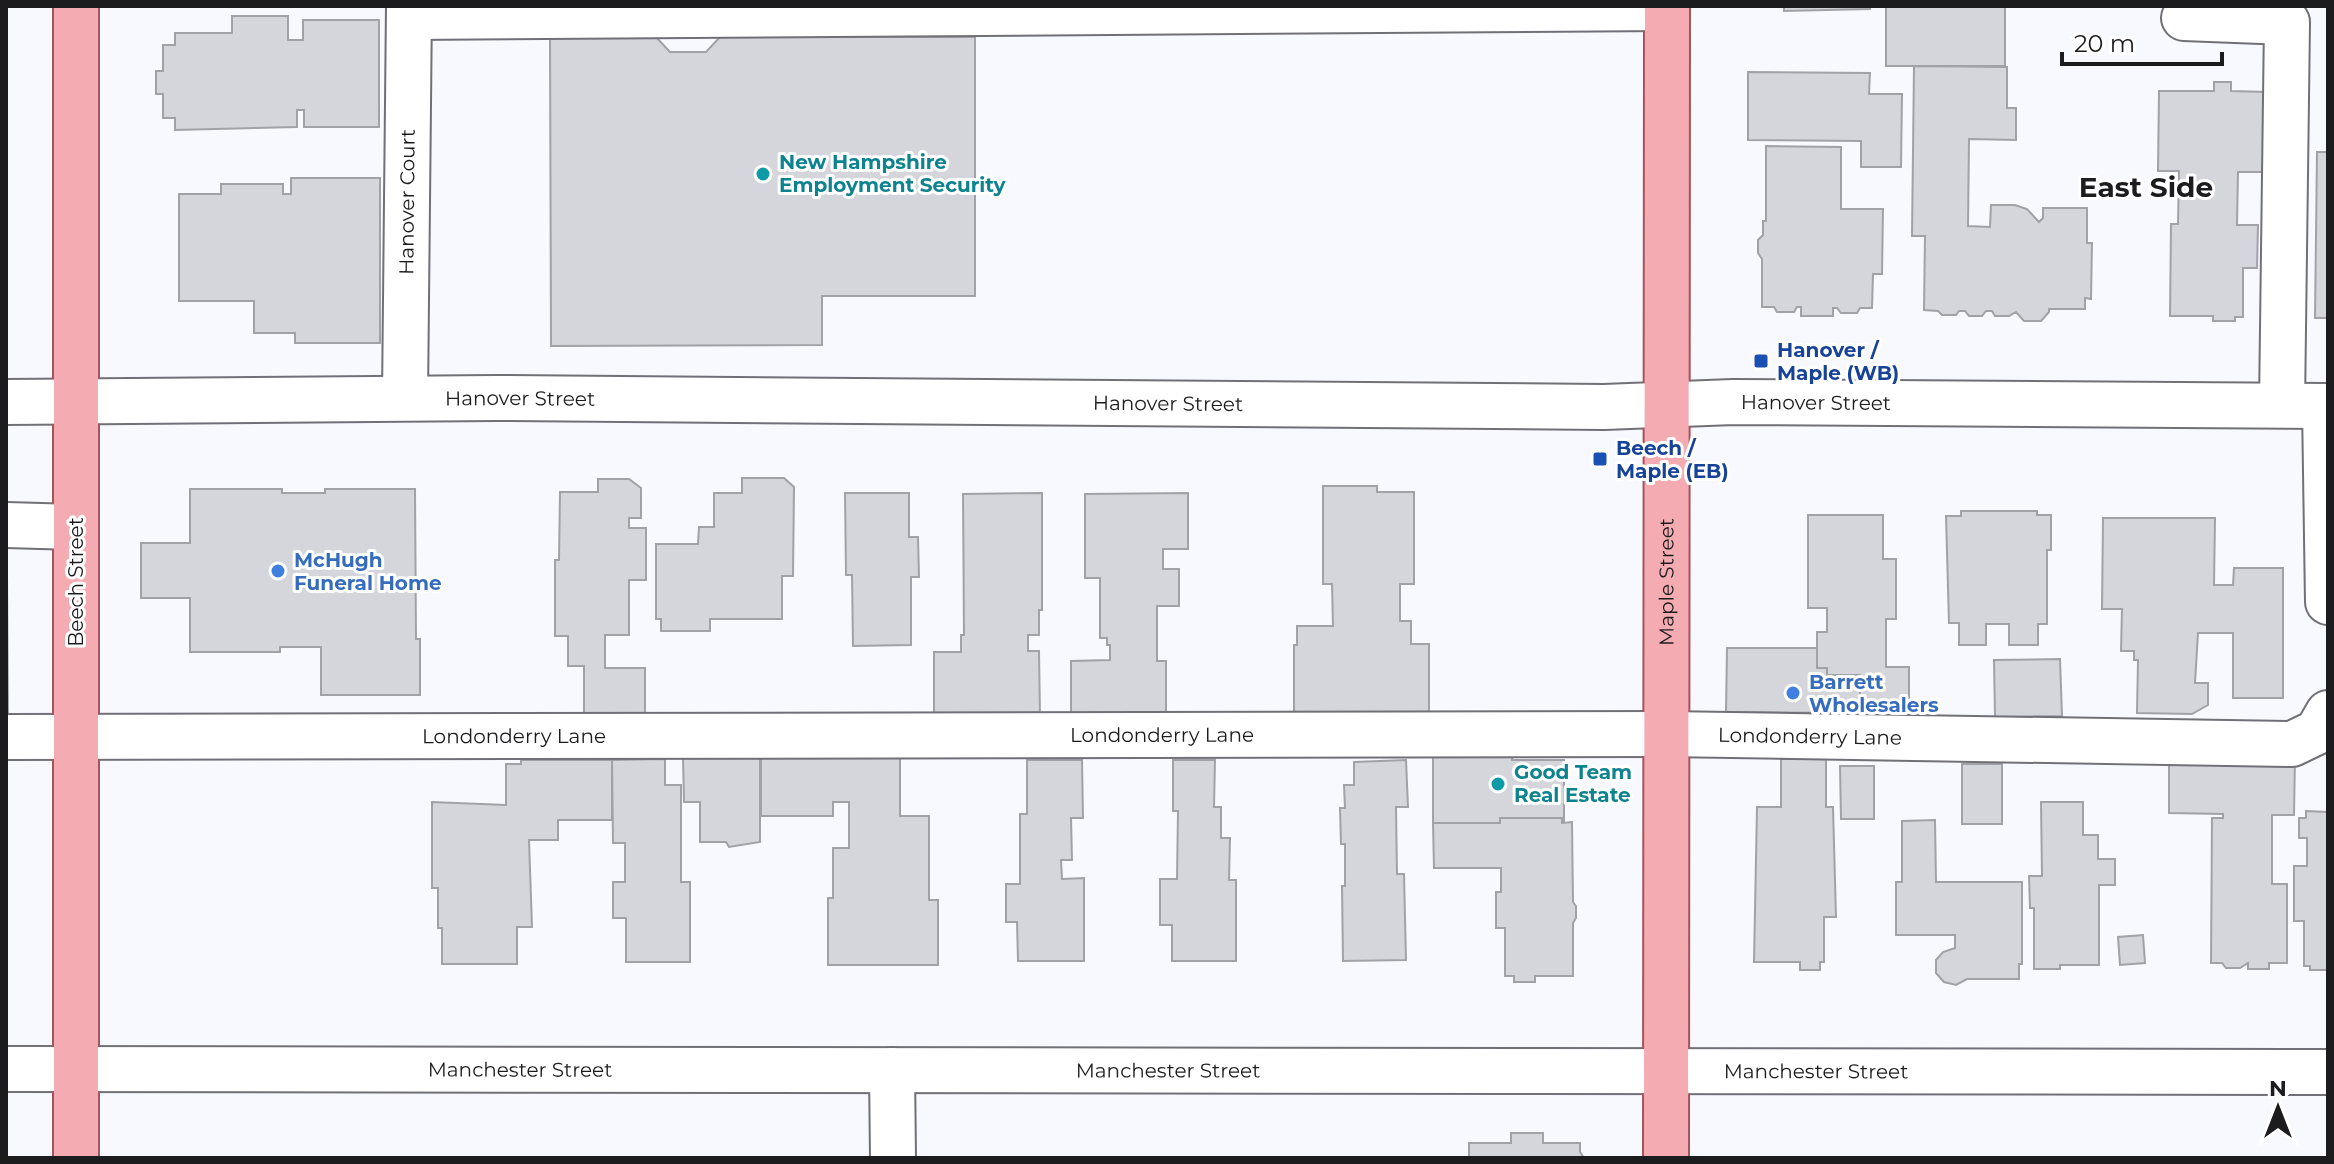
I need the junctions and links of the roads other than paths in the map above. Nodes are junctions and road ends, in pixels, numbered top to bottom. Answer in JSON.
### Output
{"nodes":[{"id":1,"x":76,"y":6,"type":"edge"},
{"id":2,"x":1667,"y":7,"type":"edge"},
{"id":3,"x":409,"y":11,"type":"edge"},
{"id":4,"x":2184,"y":18,"type":"dead end"},
{"id":5,"x":405,"y":398,"type":"junction"},
{"id":6,"x":6,"y":402,"type":"edge"},
{"id":7,"x":75,"y":402,"type":"junction"},
{"id":8,"x":1668,"y":405,"type":"junction"},
{"id":9,"x":2282,"y":405,"type":"junction"},
{"id":10,"x":2327,"y":406,"type":"edge"},
{"id":11,"x":6,"y":525,"type":"edge"},
{"id":12,"x":76,"y":527,"type":"junction"},
{"id":13,"x":2328,"y":602,"type":"edge"},
{"id":14,"x":2323,"y":724,"type":"edge"},
{"id":15,"x":1666,"y":734,"type":"junction"},
{"id":16,"x":6,"y":737,"type":"edge"},
{"id":17,"x":76,"y":737,"type":"junction"},
{"id":18,"x":6,"y":1069,"type":"edge"},
{"id":19,"x":76,"y":1069,"type":"junction"},
{"id":20,"x":892,"y":1070,"type":"junction"},
{"id":21,"x":1666,"y":1071,"type":"junction"},
{"id":22,"x":2328,"y":1072,"type":"edge"},
{"id":23,"x":76,"y":1158,"type":"edge"},
{"id":24,"x":893,"y":1158,"type":"edge"},
{"id":25,"x":1666,"y":1158,"type":"edge"}],
"edges":[{"from":1,"to":7,"type":"main road","name":"Beech Street"},
{"from":2,"to":3,"type":"street"},
{"from":2,"to":8,"type":"main road","name":"Maple Street"},
{"from":3,"to":5,"type":"street","name":"Hanover Court"},
{"from":4,"to":9,"type":"street"},
{"from":5,"to":7,"type":"street","name":"Hanover Street"},
{"from":5,"to":8,"type":"street","name":"Hanover Street"},
{"from":6,"to":7,"type":"street","name":"Hanover Street"},
{"from":7,"to":12,"type":"main road","name":"Beech Street"},
{"from":8,"to":9,"type":"street","name":"Hanover Street"},
{"from":8,"to":15,"type":"main road","name":"Maple Street"},
{"from":9,"to":10,"type":"street","name":"Hanover Street"},
{"from":10,"to":13,"type":"street"},
{"from":11,"to":12,"type":"street"},
{"from":12,"to":17,"type":"main road","name":"Beech Street"},
{"from":14,"to":15,"type":"street","name":"Londonderry Lane"},
{"from":15,"to":17,"type":"street","name":"Londonderry Lane"},
{"from":15,"to":21,"type":"main road","name":"Maple Street"},
{"from":16,"to":17,"type":"street","name":"Londonderry Lane"},
{"from":17,"to":19,"type":"main road","name":"Beech Street"},
{"from":18,"to":19,"type":"street","name":"Manchester Street"},
{"from":19,"to":20,"type":"street","name":"Manchester Street"},
{"from":19,"to":23,"type":"main road","name":"Beech Street"},
{"from":20,"to":21,"type":"street","name":"Manchester Street"},
{"from":20,"to":24,"type":"street"},
{"from":21,"to":22,"type":"street","name":"Manchester Street"},
{"from":21,"to":25,"type":"main road","name":"Maple Street"}]}
